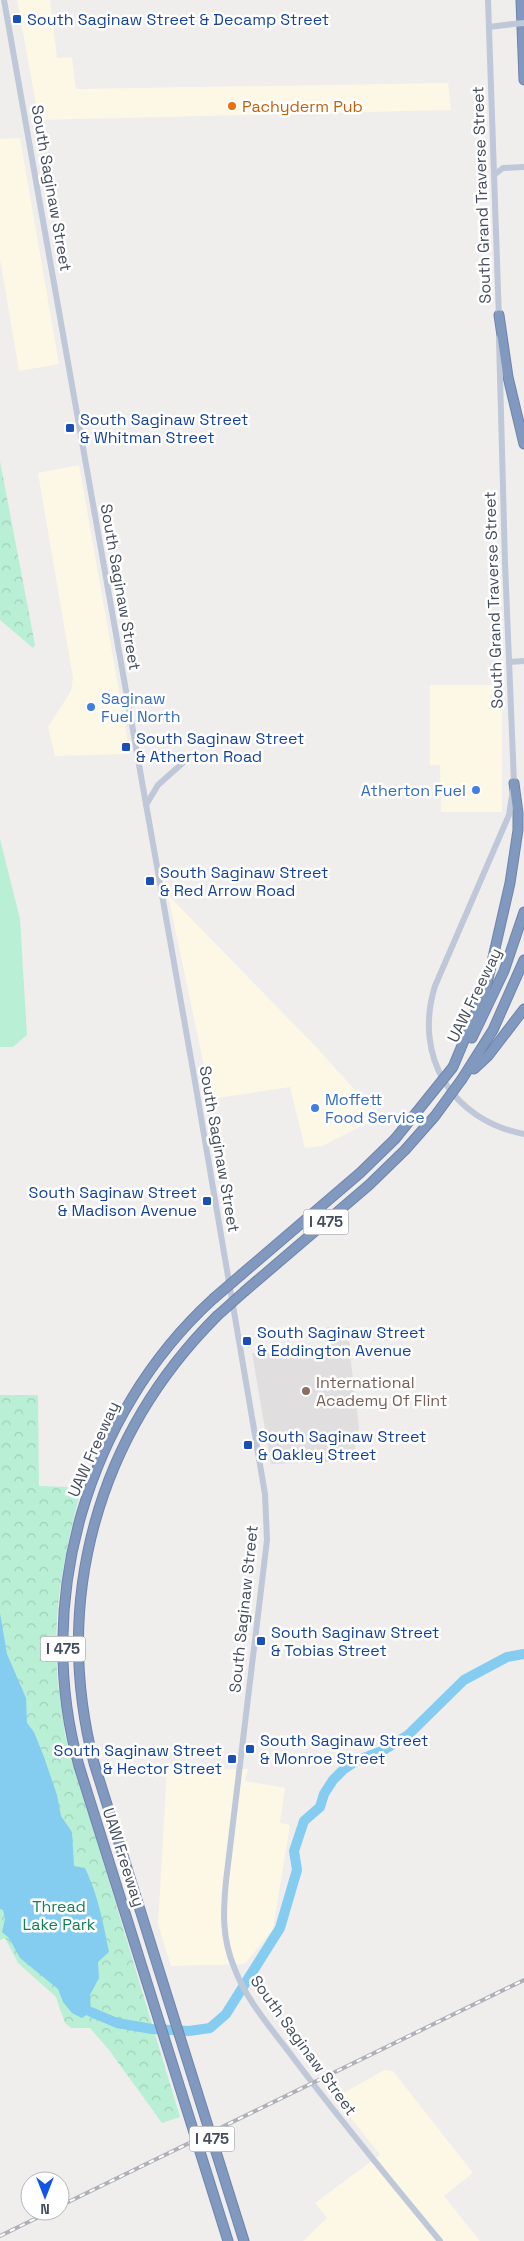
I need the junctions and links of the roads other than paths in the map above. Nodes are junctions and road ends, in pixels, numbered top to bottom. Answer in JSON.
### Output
{"nodes":[{"id":1,"x":4,"y":0,"type":"edge"},
{"id":2,"x":488,"y":0,"type":"edge"},
{"id":3,"x":522,"y":0,"type":"edge"},
{"id":4,"x":524,"y":23,"type":"edge"},
{"id":5,"x":489,"y":27,"type":"junction"},
{"id":6,"x":524,"y":80,"type":"edge"},
{"id":7,"x":524,"y":167,"type":"edge"},
{"id":8,"x":494,"y":175,"type":"junction"},
{"id":9,"x":499,"y":315,"type":"junction"},
{"id":10,"x":524,"y":444,"type":"edge"},
{"id":11,"x":524,"y":661,"type":"edge"},
{"id":12,"x":509,"y":662,"type":"junction"},
{"id":13,"x":186,"y":760,"type":"dead end"},
{"id":14,"x":514,"y":783,"type":"junction"},
{"id":15,"x":146,"y":805,"type":"junction"},
{"id":16,"x":524,"y":912,"type":"edge"},
{"id":17,"x":524,"y":960,"type":"edge"},
{"id":18,"x":524,"y":1009,"type":"edge"},
{"id":19,"x":453,"y":1067,"type":"junction"},
{"id":20,"x":462,"y":1079,"type":"junction"},
{"id":21,"x":524,"y":1134,"type":"edge"},
{"id":22,"x":204,"y":2166,"type":"junction"},
{"id":23,"x":220,"y":2167,"type":"junction"},
{"id":24,"x":222,"y":2241,"type":"edge"},
{"id":25,"x":228,"y":2241,"type":"edge"},
{"id":26,"x":244,"y":2241,"type":"edge"},
{"id":27,"x":250,"y":2241,"type":"edge"},
{"id":28,"x":440,"y":2241,"type":"edge"}],
"edges":[{"from":1,"to":15,"type":"main road","name":"South Saginaw Street"},
{"from":2,"to":5,"type":"main road","name":"South Grand Traverse Street"},
{"from":3,"to":6,"type":"highway"},
{"from":4,"to":5,"type":"main road","bridge":true},
{"from":5,"to":8,"type":"main road","name":"South Grand Traverse Street"},
{"from":7,"to":8,"type":"main road"},
{"from":8,"to":9,"type":"main road","name":"South Grand Traverse Street"},
{"from":9,"to":10,"type":"highway"},
{"from":9,"to":12,"type":"main road","name":"South Grand Traverse Street"},
{"from":11,"to":12,"type":"main road"},
{"from":12,"to":14,"type":"main road","name":"South Grand Traverse Street"},
{"from":13,"to":15,"type":"main road"},
{"from":14,"to":19,"type":"highway"},
{"from":14,"to":21,"type":"main road","name":"South Grand Traverse Street"},
{"from":15,"to":28,"type":"main road","name":"South Saginaw Street"},
{"from":16,"to":19,"type":"highway","name":"UAW Freeway","number":"I 475"},
{"from":17,"to":20,"type":"highway","name":"UAW Freeway","number":"I 475"},
{"from":18,"to":20,"type":"highway"},
{"from":19,"to":22,"type":"highway","name":"UAW Freeway","number":"I 475","bridge":true},
{"from":20,"to":23,"type":"highway","name":"UAW Freeway","number":"I 475","bridge":true},
{"from":22,"to":24,"type":"highway"},
{"from":22,"to":25,"type":"highway","name":"UAW Freeway","number":"I 475"},
{"from":23,"to":26,"type":"highway","name":"UAW Freeway","number":"I 475"},
{"from":23,"to":27,"type":"highway"}]}
